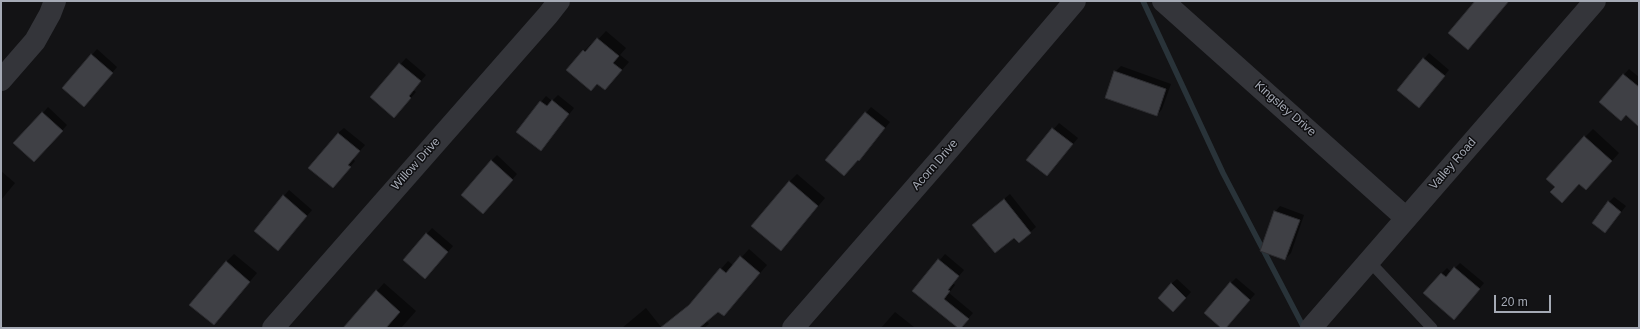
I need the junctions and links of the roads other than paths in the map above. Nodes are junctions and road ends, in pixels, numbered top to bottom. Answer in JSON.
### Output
{"nodes":[{"id":1,"x":55,"y":1,"type":"edge"},
{"id":2,"x":559,"y":1,"type":"edge"},
{"id":3,"x":1075,"y":1,"type":"edge"},
{"id":4,"x":1163,"y":1,"type":"edge"},
{"id":5,"x":1595,"y":1,"type":"edge"},
{"id":6,"x":1,"y":80,"type":"edge"},
{"id":7,"x":1406,"y":218,"type":"junction"},
{"id":8,"x":1369,"y":261,"type":"junction"},
{"id":9,"x":273,"y":328,"type":"edge"},
{"id":10,"x":793,"y":328,"type":"edge"},
{"id":11,"x":1311,"y":328,"type":"edge"},
{"id":12,"x":1432,"y":328,"type":"edge"}],
"edges":[{"from":1,"to":6,"type":"street"},
{"from":2,"to":9,"type":"street","name":"Willow Drive"},
{"from":3,"to":10,"type":"street","name":"Acorn Drive"},
{"from":4,"to":7,"type":"street","name":"Kingsley Drive"},
{"from":5,"to":7,"type":"street","name":"Valley Road"},
{"from":7,"to":8,"type":"street","name":"Valley Road"},
{"from":8,"to":11,"type":"street","name":"Valley Road"},
{"from":8,"to":12,"type":"lane"}]}
